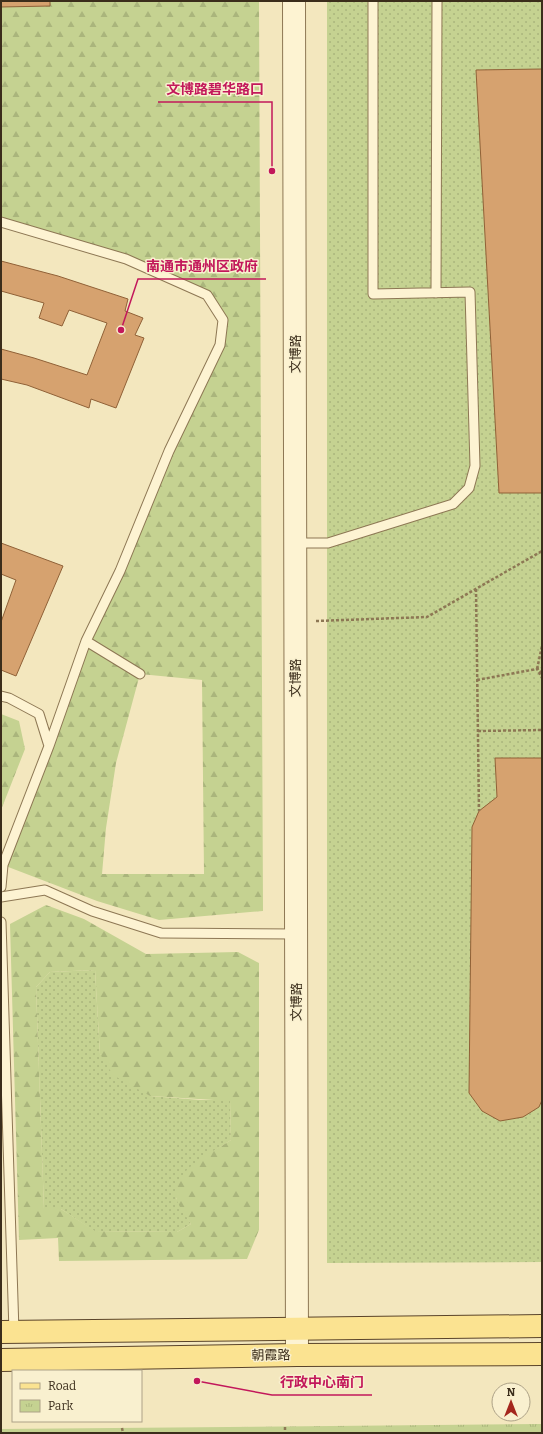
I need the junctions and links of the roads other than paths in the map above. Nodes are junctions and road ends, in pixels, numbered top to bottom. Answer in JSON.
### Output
{"nodes":[{"id":1,"x":294,"y":1,"type":"edge"},
{"id":2,"x":372,"y":1,"type":"edge"},
{"id":3,"x":437,"y":1,"type":"edge"},
{"id":4,"x":1,"y":222,"type":"edge"},
{"id":5,"x":436,"y":293,"type":"junction"},
{"id":6,"x":295,"y":543,"type":"junction"},
{"id":7,"x":86,"y":641,"type":"junction"},
{"id":8,"x":140,"y":674,"type":"dead end"},
{"id":9,"x":1,"y":696,"type":"edge"},
{"id":10,"x":49,"y":746,"type":"junction"},
{"id":11,"x":2,"y":864,"type":"edge"},
{"id":12,"x":1,"y":887,"type":"edge"},
{"id":13,"x":1,"y":897,"type":"edge"},
{"id":14,"x":1,"y":922,"type":"edge"},
{"id":15,"x":296,"y":934,"type":"junction"},
{"id":16,"x":542,"y":1326,"type":"edge"},
{"id":17,"x":297,"y":1328,"type":"junction"},
{"id":18,"x":7,"y":1332,"type":"edge"},
{"id":19,"x":297,"y":1354,"type":"junction"},
{"id":20,"x":542,"y":1354,"type":"edge"},
{"id":21,"x":1,"y":1360,"type":"edge"}],
"edges":[{"from":1,"to":6,"type":"street","name":"文博路"},
{"from":2,"to":5,"type":"lane"},
{"from":3,"to":5,"type":"lane"},
{"from":4,"to":7,"type":"lane"},
{"from":5,"to":6,"type":"lane"},
{"from":6,"to":15,"type":"street","name":"文博路"},
{"from":7,"to":8,"type":"lane"},
{"from":7,"to":10,"type":"lane"},
{"from":9,"to":10,"type":"lane"},
{"from":10,"to":11,"type":"lane"},
{"from":11,"to":12,"type":"lane"},
{"from":13,"to":15,"type":"lane"},
{"from":14,"to":18,"type":"lane"},
{"from":15,"to":17,"type":"street","name":"文博路"},
{"from":16,"to":17,"type":"main road","name":"朝霞路"},
{"from":17,"to":18,"type":"main road","name":"朝霞路"},
{"from":17,"to":19,"type":"street","name":"文博路"},
{"from":19,"to":20,"type":"main road","name":"朝霞路"},
{"from":19,"to":21,"type":"main road","name":"朝霞路"}]}
